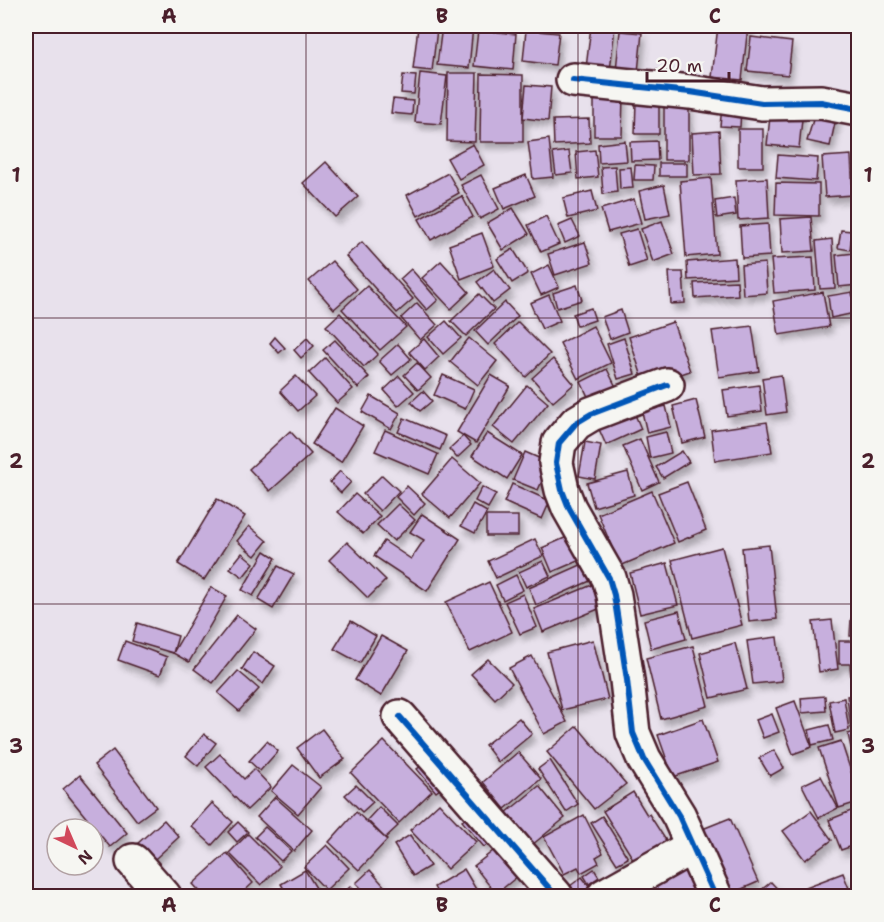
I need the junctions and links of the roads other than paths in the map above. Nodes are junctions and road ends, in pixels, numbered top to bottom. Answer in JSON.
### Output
{"nodes":[{"id":1,"x":573,"y":80,"type":"dead end"},
{"id":2,"x":858,"y":109,"type":"edge"},
{"id":3,"x":667,"y":385,"type":"dead end"},
{"id":4,"x":400,"y":717,"type":"dead end"},
{"id":5,"x":693,"y":846,"type":"junction"},
{"id":6,"x":133,"y":861,"type":"dead end"},
{"id":7,"x":164,"y":897,"type":"edge"},
{"id":8,"x":556,"y":897,"type":"edge"},
{"id":9,"x":604,"y":897,"type":"edge"},
{"id":10,"x":715,"y":897,"type":"edge"}],
"edges":[{"from":1,"to":2,"type":"street"},
{"from":3,"to":5,"type":"street"},
{"from":4,"to":8,"type":"street"},
{"from":5,"to":9,"type":"street"},
{"from":5,"to":10,"type":"street"},
{"from":6,"to":7,"type":"street"}]}
